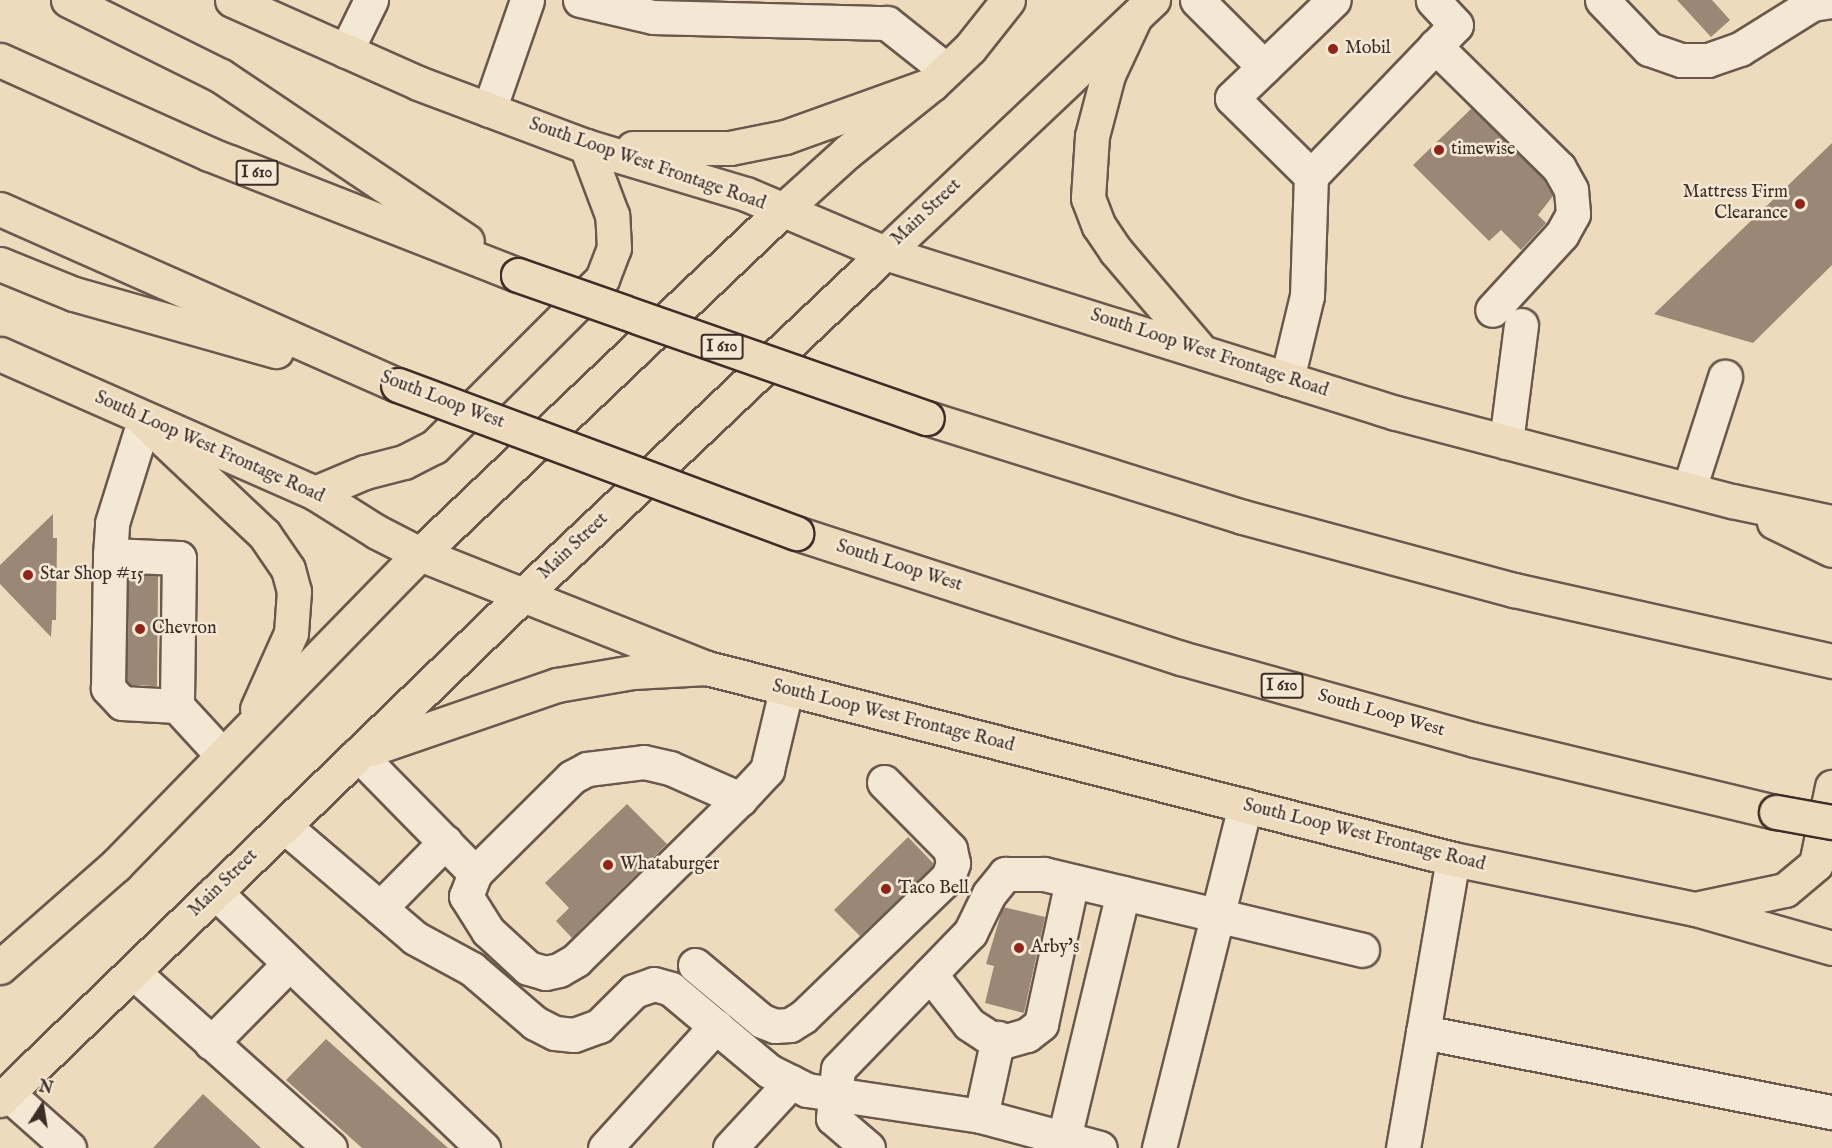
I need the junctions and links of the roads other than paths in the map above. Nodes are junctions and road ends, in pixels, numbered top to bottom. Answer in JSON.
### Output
{"nodes":[{"id":1,"x":68,"y":0,"type":"edge"},
{"id":2,"x":232,"y":0,"type":"edge"},
{"id":3,"x":371,"y":0,"type":"edge"},
{"id":4,"x":527,"y":0,"type":"edge"},
{"id":5,"x":580,"y":0,"type":"edge"},
{"id":6,"x":1008,"y":0,"type":"edge"},
{"id":7,"x":1197,"y":0,"type":"edge"},
{"id":8,"x":1334,"y":0,"type":"edge"},
{"id":9,"x":1432,"y":0,"type":"edge"},
{"id":10,"x":1602,"y":0,"type":"edge"},
{"id":11,"x":1832,"y":1,"type":"edge"},
{"id":12,"x":716,"y":9,"type":"edge"},
{"id":13,"x":1144,"y":9,"type":"edge"},
{"id":14,"x":1436,"y":46,"type":"junction"},
{"id":15,"x":346,"y":51,"type":"junction"},
{"id":16,"x":0,"y":60,"type":"edge"},
{"id":17,"x":1264,"y":67,"type":"junction"},
{"id":18,"x":939,"y":77,"type":"junction"},
{"id":19,"x":489,"y":110,"type":"junction"},
{"id":20,"x":586,"y":146,"type":"junction"},
{"id":21,"x":1311,"y":176,"type":"junction"},
{"id":22,"x":0,"y":209,"type":"edge"},
{"id":23,"x":782,"y":212,"type":"junction"},
{"id":24,"x":885,"y":253,"type":"junction"},
{"id":25,"x":0,"y":264,"type":"edge"},
{"id":26,"x":518,"y":275,"type":"junction"},
{"id":27,"x":1492,"y":310,"type":"dead end"},
{"id":28,"x":1521,"y":325,"type":"dead end"},
{"id":29,"x":1201,"y":351,"type":"junction"},
{"id":30,"x":0,"y":354,"type":"edge"},
{"id":31,"x":1725,"y":377,"type":"dead end"},
{"id":32,"x":1287,"y":379,"type":"junction"},
{"id":33,"x":398,"y":385,"type":"junction"},
{"id":34,"x":144,"y":421,"type":"junction"},
{"id":35,"x":1506,"y":442,"type":"junction"},
{"id":36,"x":1689,"y":489,"type":"junction"},
{"id":37,"x":315,"y":493,"type":"junction"},
{"id":38,"x":1732,"y":501,"type":"junction"},
{"id":39,"x":1832,"y":522,"type":"edge"},
{"id":40,"x":1832,"y":550,"type":"edge"},
{"id":41,"x":420,"y":554,"type":"junction"},
{"id":42,"x":110,"y":555,"type":"junction"},
{"id":43,"x":521,"y":597,"type":"junction"},
{"id":44,"x":1818,"y":658,"type":"edge"},
{"id":45,"x":707,"y":668,"type":"junction"},
{"id":46,"x":786,"y":690,"type":"junction"},
{"id":47,"x":177,"y":706,"type":"junction"},
{"id":48,"x":248,"y":728,"type":"junction"},
{"id":49,"x":358,"y":754,"type":"junction"},
{"id":50,"x":222,"y":755,"type":"junction"},
{"id":51,"x":884,"y":782,"type":"dead end"},
{"id":52,"x":1832,"y":787,"type":"edge"},
{"id":53,"x":740,"y":799,"type":"junction"},
{"id":54,"x":1245,"y":806,"type":"junction"},
{"id":55,"x":1832,"y":822,"type":"edge"},
{"id":56,"x":284,"y":826,"type":"junction"},
{"id":57,"x":445,"y":842,"type":"junction"},
{"id":58,"x":1453,"y":859,"type":"junction"},
{"id":59,"x":475,"y":873,"type":"junction"},
{"id":60,"x":1072,"y":881,"type":"junction"},
{"id":61,"x":215,"y":892,"type":"junction"},
{"id":62,"x":1123,"y":893,"type":"junction"},
{"id":63,"x":380,"y":908,"type":"junction"},
{"id":64,"x":1695,"y":909,"type":"junction"},
{"id":65,"x":1218,"y":915,"type":"junction"},
{"id":66,"x":1832,"y":948,"type":"edge"},
{"id":67,"x":1362,"y":950,"type":"dead end"},
{"id":68,"x":289,"y":964,"type":"junction"},
{"id":69,"x":695,"y":965,"type":"dead end"},
{"id":70,"x":0,"y":968,"type":"edge"},
{"id":71,"x":133,"y":972,"type":"junction"},
{"id":72,"x":930,"y":974,"type":"junction"},
{"id":73,"x":716,"y":1026,"type":"junction"},
{"id":74,"x":1423,"y":1032,"type":"junction"},
{"id":75,"x":998,"y":1038,"type":"junction"},
{"id":76,"x":211,"y":1042,"type":"junction"},
{"id":77,"x":791,"y":1082,"type":"junction"},
{"id":78,"x":833,"y":1094,"type":"junction"},
{"id":79,"x":4,"y":1096,"type":"edge"},
{"id":80,"x":1832,"y":1112,"type":"edge"},
{"id":81,"x":981,"y":1116,"type":"junction"},
{"id":82,"x":1064,"y":1138,"type":"junction"},
{"id":83,"x":69,"y":1148,"type":"edge"},
{"id":84,"x":330,"y":1148,"type":"edge"},
{"id":85,"x":483,"y":1148,"type":"edge"},
{"id":86,"x":605,"y":1148,"type":"edge"},
{"id":87,"x":730,"y":1148,"type":"edge"},
{"id":88,"x":868,"y":1148,"type":"edge"},
{"id":89,"x":1100,"y":1148,"type":"edge"},
{"id":90,"x":1159,"y":1148,"type":"edge"},
{"id":91,"x":1403,"y":1148,"type":"edge"}],
"edges":[{"from":1,"to":26,"type":"main road"},
{"from":2,"to":15,"type":"main road","name":"South Loop West Frontage Road"},
{"from":3,"to":15,"type":"lane"},
{"from":4,"to":19,"type":"lane"},
{"from":5,"to":12,"type":"lane"},
{"from":6,"to":18,"type":"main road"},
{"from":7,"to":17,"type":"lane"},
{"from":8,"to":17,"type":"lane"},
{"from":9,"to":14,"type":"lane"},
{"from":10,"to":11,"type":"lane"},
{"from":12,"to":18,"type":"lane"},
{"from":13,"to":24,"type":"main road","name":"Main Street"},
{"from":13,"to":29,"type":"main road"},
{"from":14,"to":21,"type":"lane"},
{"from":14,"to":27,"type":"lane"},
{"from":15,"to":19,"type":"main road","name":"South Loop West Frontage Road"},
{"from":16,"to":26,"type":"main road","number":"I 610"},
{"from":17,"to":21,"type":"lane"},
{"from":18,"to":20,"type":"main road"},
{"from":18,"to":23,"type":"main road"},
{"from":19,"to":20,"type":"main road","name":"South Loop West Frontage Road"},
{"from":20,"to":23,"type":"main road","name":"South Loop West Frontage Road"},
{"from":20,"to":37,"type":"main road"},
{"from":21,"to":32,"type":"lane"},
{"from":22,"to":33,"type":"main road","name":"South Loop West","number":"I 610"},
{"from":23,"to":24,"type":"main road","name":"South Loop West Frontage Road"},
{"from":23,"to":41,"type":"main road"},
{"from":24,"to":29,"type":"main road","name":"South Loop West Frontage Road"},
{"from":24,"to":43,"type":"main road","name":"Main Street"},
{"from":25,"to":33,"type":"main road"},
{"from":26,"to":44,"type":"main road","number":"I 610","bridge":true},
{"from":28,"to":35,"type":"lane"},
{"from":29,"to":32,"type":"main road","name":"South Loop West Frontage Road"},
{"from":30,"to":34,"type":"main road","name":"South Loop West Frontage Road"},
{"from":31,"to":36,"type":"lane"},
{"from":32,"to":35,"type":"main road","name":"South Loop West Frontage Road"},
{"from":33,"to":55,"type":"main road","name":"South Loop West","number":"I 610","bridge":true},
{"from":34,"to":37,"type":"main road","name":"South Loop West Frontage Road"},
{"from":34,"to":42,"type":"lane"},
{"from":34,"to":48,"type":"main road"},
{"from":35,"to":36,"type":"main road","name":"South Loop West Frontage Road"},
{"from":36,"to":38,"type":"main road","name":"South Loop West Frontage Road"},
{"from":37,"to":41,"type":"main road","name":"South Loop West Frontage Road"},
{"from":38,"to":39,"type":"main road","name":"South Loop West Frontage Road"},
{"from":38,"to":40,"type":"main road"},
{"from":41,"to":43,"type":"main road","name":"South Loop West Frontage Road"},
{"from":41,"to":48,"type":"main road"},
{"from":42,"to":47,"type":"lane"},
{"from":42,"to":47,"type":"lane"},
{"from":43,"to":45,"type":"main road","name":"South Loop West Frontage Road"},
{"from":43,"to":49,"type":"main road","name":"Main Street"},
{"from":45,"to":46,"type":"main road","name":"South Loop West Frontage Road"},
{"from":45,"to":49,"type":"main road"},
{"from":46,"to":53,"type":"lane"},
{"from":46,"to":54,"type":"main road","name":"South Loop West Frontage Road"},
{"from":47,"to":50,"type":"lane"},
{"from":48,"to":50,"type":"main road"},
{"from":49,"to":56,"type":"main road","name":"Main Street"},
{"from":49,"to":57,"type":"lane"},
{"from":50,"to":70,"type":"main road"},
{"from":51,"to":69,"type":"lane"},
{"from":52,"to":64,"type":"main road"},
{"from":53,"to":59,"type":"lane"},
{"from":53,"to":59,"type":"lane"},
{"from":54,"to":58,"type":"main road","name":"South Loop West Frontage Road"},
{"from":54,"to":65,"type":"lane"},
{"from":56,"to":61,"type":"main road","name":"Main Street"},
{"from":56,"to":63,"type":"lane"},
{"from":57,"to":59,"type":"lane"},
{"from":57,"to":63,"type":"lane"},
{"from":58,"to":64,"type":"main road","name":"South Loop West Frontage Road"},
{"from":58,"to":74,"type":"lane"},
{"from":60,"to":62,"type":"lane"},
{"from":60,"to":72,"type":"lane"},
{"from":60,"to":75,"type":"lane"},
{"from":61,"to":68,"type":"lane"},
{"from":61,"to":71,"type":"main road","name":"Main Street"},
{"from":62,"to":65,"type":"lane"},
{"from":62,"to":82,"type":"lane"},
{"from":63,"to":73,"type":"lane"},
{"from":64,"to":66,"type":"main road","name":"South Loop West Frontage Road"},
{"from":65,"to":67,"type":"lane"},
{"from":65,"to":90,"type":"lane"},
{"from":68,"to":76,"type":"lane"},
{"from":68,"to":85,"type":"lane"},
{"from":71,"to":76,"type":"lane"},
{"from":71,"to":79,"type":"main road","name":"Main Street"},
{"from":72,"to":75,"type":"lane"},
{"from":72,"to":78,"type":"lane"},
{"from":73,"to":77,"type":"lane"},
{"from":73,"to":86,"type":"lane"},
{"from":74,"to":80,"type":"lane"},
{"from":74,"to":91,"type":"lane"},
{"from":75,"to":81,"type":"lane"},
{"from":76,"to":84,"type":"lane"},
{"from":77,"to":78,"type":"lane"},
{"from":77,"to":87,"type":"lane"},
{"from":78,"to":81,"type":"lane"},
{"from":78,"to":88,"type":"lane"},
{"from":79,"to":83,"type":"lane"},
{"from":81,"to":82,"type":"lane"},
{"from":82,"to":89,"type":"lane"}]}
